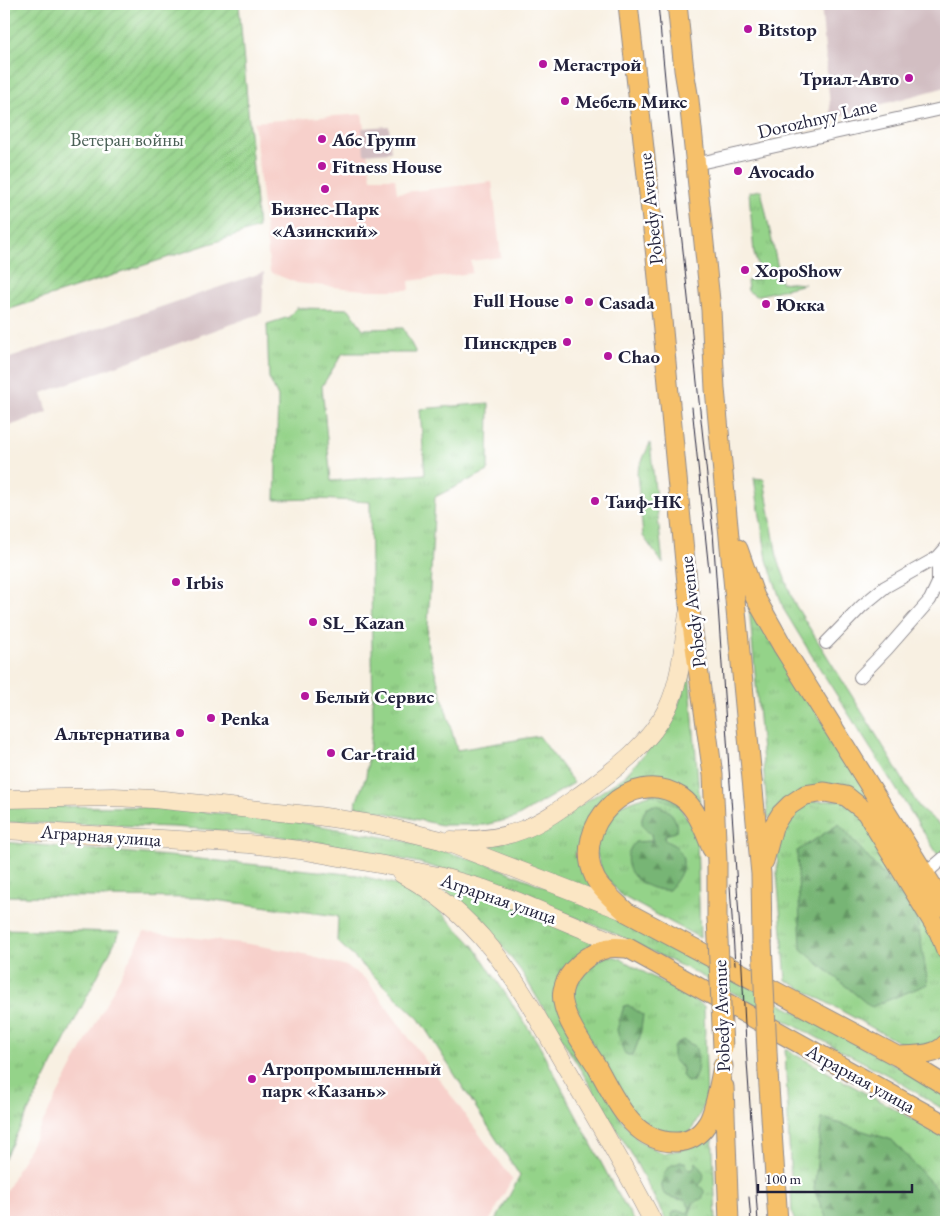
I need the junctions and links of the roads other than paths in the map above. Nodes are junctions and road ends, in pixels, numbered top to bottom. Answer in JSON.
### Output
{"nodes":[{"id":1,"x":628,"y":4,"type":"edge"},
{"id":2,"x":677,"y":4,"type":"edge"},
{"id":3,"x":946,"y":108,"type":"edge"},
{"id":4,"x":695,"y":164,"type":"junction"},
{"id":5,"x":729,"y":523,"type":"junction"},
{"id":6,"x":942,"y":552,"type":"edge"},
{"id":7,"x":689,"y":604,"type":"junction"},
{"id":8,"x":826,"y":643,"type":"dead end"},
{"id":9,"x":860,"y":677,"type":"dead end"},
{"id":10,"x":4,"y":799,"type":"edge"},
{"id":11,"x":4,"y":830,"type":"edge"},
{"id":12,"x":441,"y":840,"type":"junction"},
{"id":13,"x":946,"y":856,"type":"edge"},
{"id":14,"x":717,"y":862,"type":"junction"},
{"id":15,"x":384,"y":865,"type":"junction"},
{"id":16,"x":761,"y":874,"type":"junction"},
{"id":17,"x":925,"y":874,"type":"junction"},
{"id":18,"x":946,"y":908,"type":"edge"},
{"id":19,"x":626,"y":912,"type":"junction"},
{"id":20,"x":628,"y":948,"type":"junction"},
{"id":21,"x":946,"y":950,"type":"edge"},
{"id":22,"x":946,"y":1044,"type":"edge"},
{"id":23,"x":897,"y":1056,"type":"junction"},
{"id":24,"x":723,"y":1057,"type":"junction"},
{"id":25,"x":946,"y":1086,"type":"edge"},
{"id":26,"x":946,"y":1125,"type":"edge"},
{"id":27,"x":780,"y":1219,"type":"edge"},
{"id":28,"x":653,"y":1222,"type":"edge"},
{"id":29,"x":729,"y":1222,"type":"edge"}],
"edges":[{"from":1,"to":7,"type":"main road","name":"Pobedy Avenue"},
{"from":2,"to":4,"type":"main road"},
{"from":3,"to":4,"type":"street","name":"Dorozhnyy Lane"},
{"from":4,"to":5,"type":"main road"},
{"from":5,"to":16,"type":"main road"},
{"from":5,"to":17,"type":"main road"},
{"from":6,"to":8,"type":"street"},
{"from":6,"to":9,"type":"street"},
{"from":7,"to":12,"type":"street"},
{"from":7,"to":14,"type":"main road","name":"Pobedy Avenue"},
{"from":10,"to":12,"type":"street","name":"Аграрная улица"},
{"from":11,"to":15,"type":"street","name":"Аграрная улица"},
{"from":12,"to":19,"type":"street","name":"Аграрная улица"},
{"from":13,"to":17,"type":"street"},
{"from":14,"to":19,"type":"main road"},
{"from":14,"to":24,"type":"main road","name":"Pobedy Avenue","bridge":true},
{"from":15,"to":20,"type":"street","name":"Аграрная улица"},
{"from":15,"to":28,"type":"street"},
{"from":16,"to":21,"type":"main road"},
{"from":16,"to":27,"type":"main road","bridge":true},
{"from":17,"to":18,"type":"main road"},
{"from":19,"to":23,"type":"main road","name":"Аграрная улица"},
{"from":20,"to":24,"type":"main road"},
{"from":20,"to":26,"type":"main road","name":"Аграрная улица"},
{"from":22,"to":23,"type":"main road"},
{"from":23,"to":25,"type":"main road","name":"Аграрная улица"},
{"from":24,"to":29,"type":"main road","name":"Pobedy Avenue"}]}
